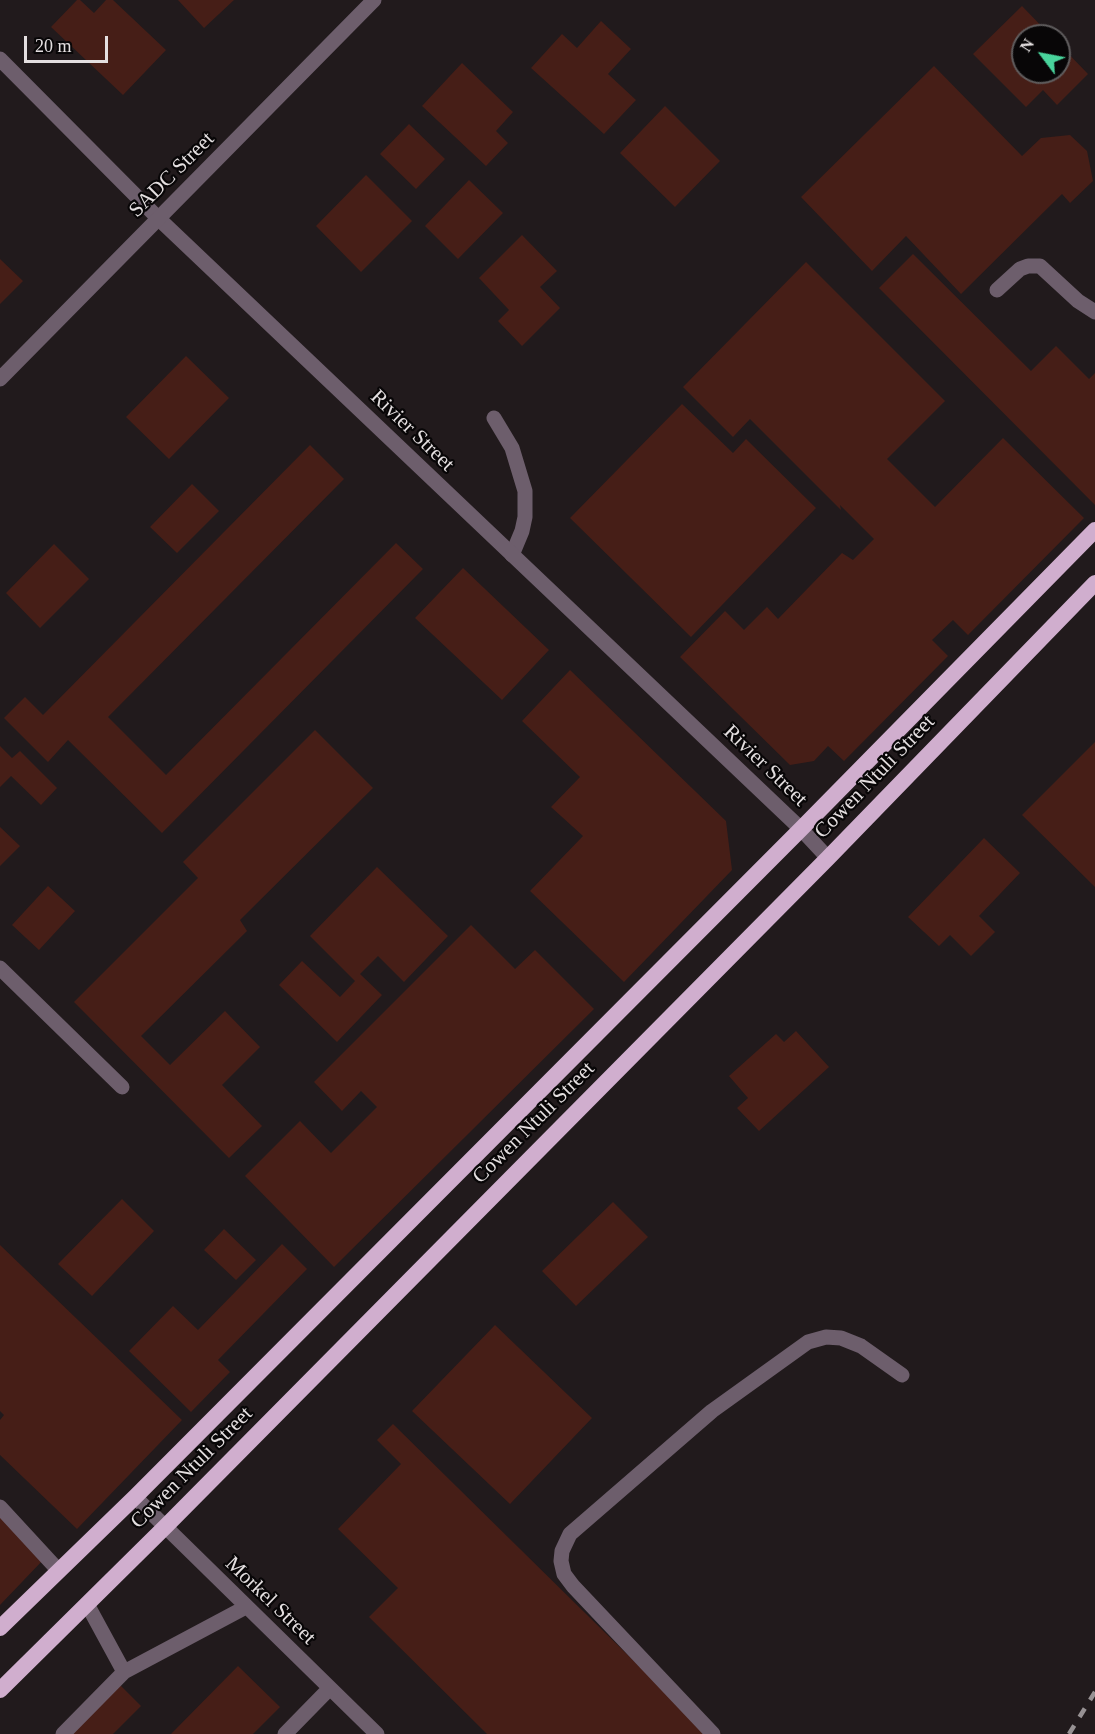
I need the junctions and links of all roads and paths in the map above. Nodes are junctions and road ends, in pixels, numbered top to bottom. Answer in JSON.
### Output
{"nodes":[{"id":1,"x":374,"y":0,"type":"edge"},
{"id":2,"x":0,"y":59,"type":"edge"},
{"id":3,"x":159,"y":219,"type":"junction"},
{"id":4,"x":997,"y":290,"type":"dead end"},
{"id":5,"x":1095,"y":312,"type":"edge"},
{"id":6,"x":0,"y":380,"type":"edge"},
{"id":7,"x":494,"y":418,"type":"dead end"},
{"id":8,"x":1095,"y":531,"type":"edge"},
{"id":9,"x":512,"y":555,"type":"junction"},
{"id":10,"x":1095,"y":584,"type":"edge"},
{"id":11,"x":801,"y":829,"type":"junction"},
{"id":12,"x":828,"y":858,"type":"junction"},
{"id":13,"x":0,"y":968,"type":"edge"},
{"id":14,"x":122,"y":1087,"type":"dead end"},
{"id":15,"x":902,"y":1375,"type":"dead end"},
{"id":16,"x":135,"y":1497,"type":"junction"},
{"id":17,"x":0,"y":1507,"type":"edge"},
{"id":18,"x":165,"y":1527,"type":"junction"},
{"id":19,"x":59,"y":1571,"type":"junction"},
{"id":20,"x":87,"y":1604,"type":"junction"},
{"id":21,"x":246,"y":1606,"type":"junction"},
{"id":22,"x":0,"y":1628,"type":"edge"},
{"id":23,"x":124,"y":1671,"type":"junction"},
{"id":24,"x":330,"y":1688,"type":"junction"},
{"id":25,"x":0,"y":1690,"type":"edge"},
{"id":26,"x":63,"y":1734,"type":"edge"},
{"id":27,"x":285,"y":1734,"type":"edge"},
{"id":28,"x":377,"y":1734,"type":"edge"},
{"id":29,"x":714,"y":1734,"type":"edge"}],
"edges":[{"from":1,"to":3,"type":"street","name":"SADC Street"},
{"from":2,"to":3,"type":"street","name":"Rivier Street"},
{"from":3,"to":6,"type":"street","name":"SADC Street"},
{"from":3,"to":9,"type":"street","name":"Rivier Street"},
{"from":4,"to":5,"type":"street"},
{"from":7,"to":9,"type":"street"},
{"from":8,"to":11,"type":"highway","name":"Cowen Ntuli Street"},
{"from":9,"to":11,"type":"street","name":"Rivier Street"},
{"from":10,"to":12,"type":"highway","name":"Cowen Ntuli Street"},
{"from":11,"to":12,"type":"street","name":"Rivier Street"},
{"from":11,"to":16,"type":"highway","name":"Cowen Ntuli Street"},
{"from":12,"to":18,"type":"highway","name":"Cowen Ntuli Street"},
{"from":13,"to":14,"type":"street"},
{"from":15,"to":29,"type":"street"},
{"from":16,"to":18,"type":"street","name":"Morkel Street"},
{"from":16,"to":19,"type":"highway","name":"Cowen Ntuli Street"},
{"from":17,"to":19,"type":"street"},
{"from":18,"to":20,"type":"highway","name":"Cowen Ntuli Street"},
{"from":18,"to":21,"type":"street","name":"Morkel Street"},
{"from":19,"to":22,"type":"highway","name":"Cowen Ntuli Street"},
{"from":20,"to":23,"type":"street"},
{"from":20,"to":25,"type":"highway","name":"Cowen Ntuli Street"},
{"from":21,"to":23,"type":"street"},
{"from":21,"to":24,"type":"street","name":"Morkel Street"},
{"from":23,"to":26,"type":"street"},
{"from":24,"to":27,"type":"street"},
{"from":24,"to":28,"type":"street","name":"Morkel Street"}]}
